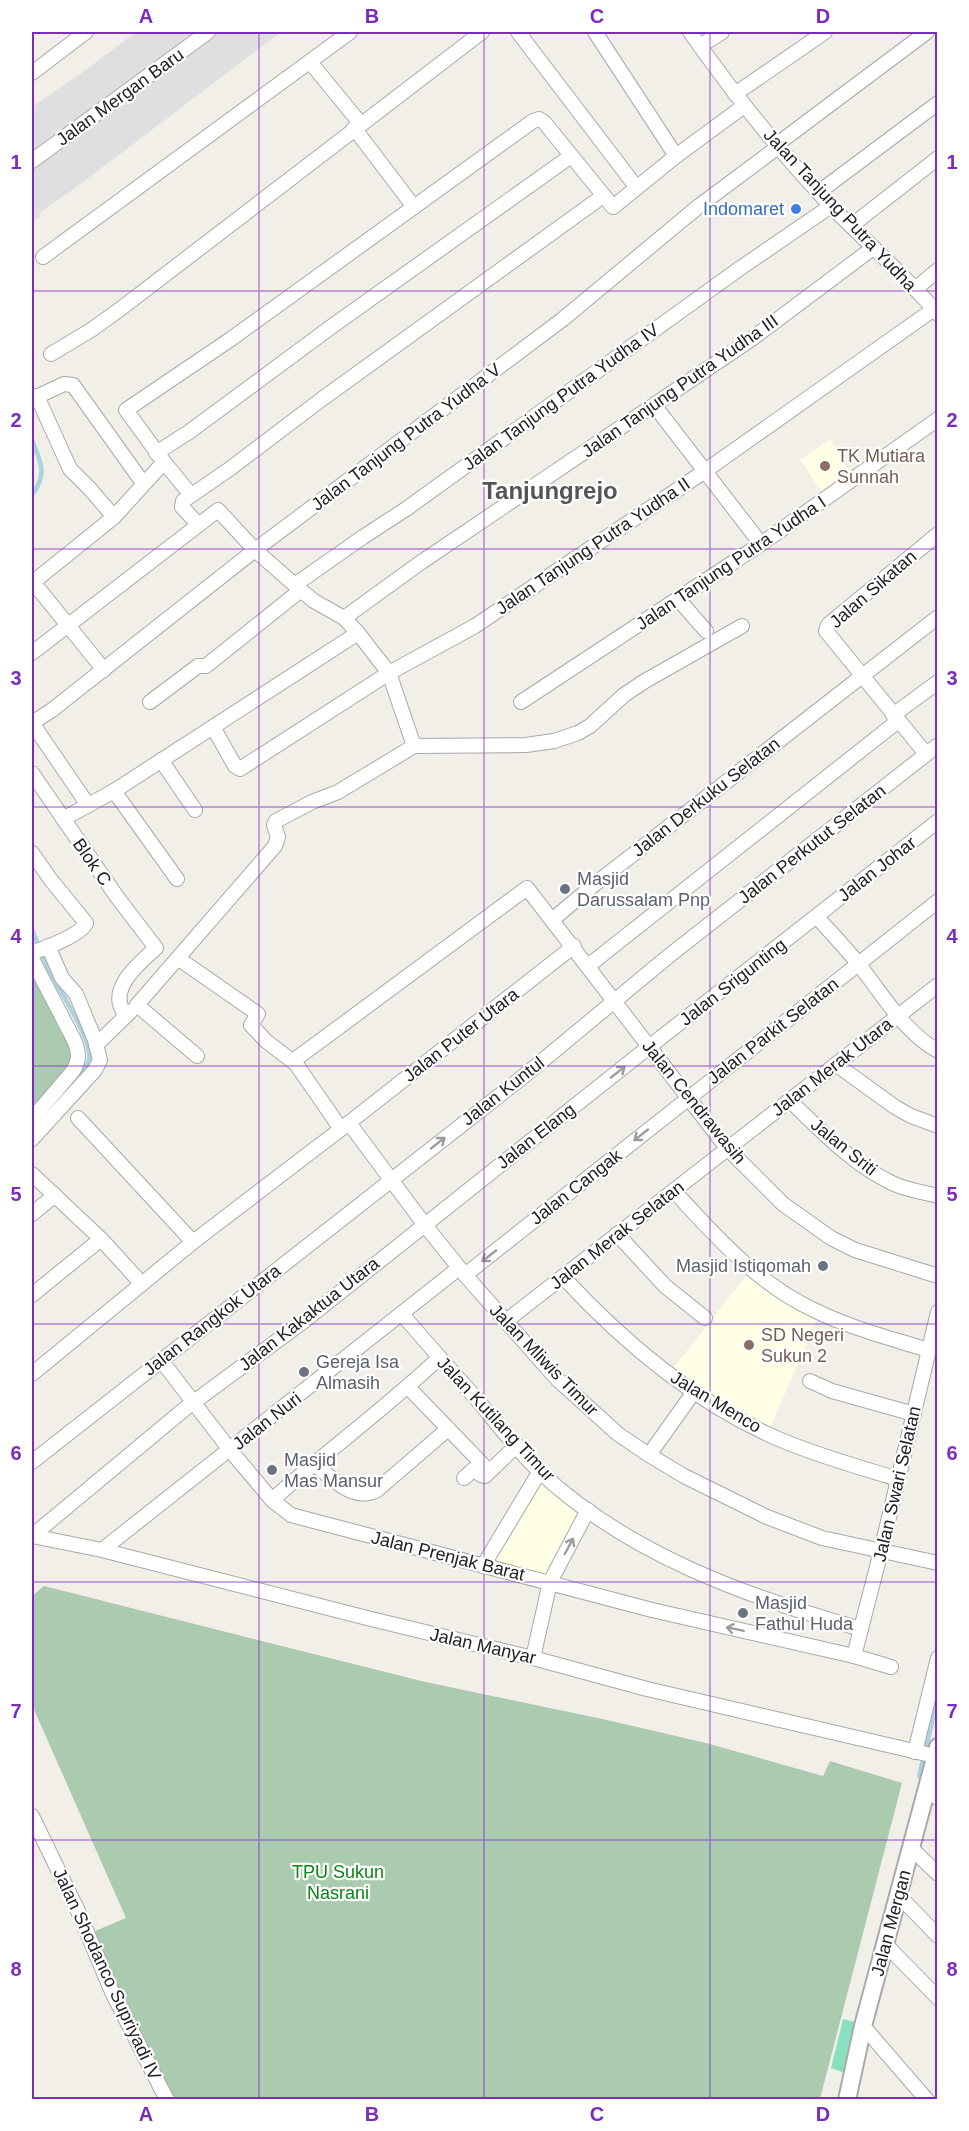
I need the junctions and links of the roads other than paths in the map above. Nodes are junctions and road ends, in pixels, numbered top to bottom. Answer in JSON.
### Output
{"nodes":[{"id":1,"x":86,"y":32,"type":"edge"},
{"id":2,"x":208,"y":32,"type":"edge"},
{"id":3,"x":350,"y":32,"type":"edge"},
{"id":4,"x":482,"y":32,"type":"edge"},
{"id":5,"x":518,"y":32,"type":"edge"},
{"id":6,"x":595,"y":32,"type":"edge"},
{"id":7,"x":690,"y":32,"type":"edge"},
{"id":8,"x":722,"y":32,"type":"edge"},
{"id":9,"x":825,"y":32,"type":"edge"},
{"id":10,"x":927,"y":32,"type":"edge"},
{"id":11,"x":700,"y":46,"type":"junction"},
{"id":12,"x":310,"y":62,"type":"junction"},
{"id":13,"x":32,"y":73,"type":"edge"},
{"id":14,"x":740,"y":100,"type":"junction"},
{"id":15,"x":938,"y":103,"type":"edge"},
{"id":16,"x":357,"y":126,"type":"junction"},
{"id":17,"x":777,"y":146,"type":"junction"},
{"id":18,"x":571,"y":156,"type":"junction"},
{"id":19,"x":676,"y":156,"type":"junction"},
{"id":20,"x":938,"y":158,"type":"edge"},
{"id":21,"x":32,"y":161,"type":"edge"},
{"id":22,"x":637,"y":188,"type":"junction"},
{"id":23,"x":819,"y":192,"type":"junction"},
{"id":24,"x":603,"y":196,"type":"junction"},
{"id":25,"x":414,"y":207,"type":"junction"},
{"id":26,"x":828,"y":207,"type":"junction"},
{"id":27,"x":852,"y":226,"type":"junction"},
{"id":28,"x":869,"y":251,"type":"junction"},
{"id":29,"x":43,"y":257,"type":"dead end"},
{"id":30,"x":933,"y":274,"type":"edge"},
{"id":31,"x":915,"y":289,"type":"junction"},
{"id":32,"x":938,"y":290,"type":"edge"},
{"id":33,"x":936,"y":311,"type":"edge"},
{"id":34,"x":51,"y":354,"type":"dead end"},
{"id":35,"x":34,"y":397,"type":"edge"},
{"id":36,"x":654,"y":405,"type":"junction"},
{"id":37,"x":938,"y":419,"type":"edge"},
{"id":38,"x":160,"y":458,"type":"junction"},
{"id":39,"x":705,"y":471,"type":"junction"},
{"id":40,"x":143,"y":483,"type":"junction"},
{"id":41,"x":191,"y":495,"type":"junction"},
{"id":42,"x":114,"y":517,"type":"junction"},
{"id":43,"x":198,"y":524,"type":"junction"},
{"id":44,"x":938,"y":534,"type":"edge"},
{"id":45,"x":761,"y":544,"type":"junction"},
{"id":46,"x":255,"y":550,"type":"junction"},
{"id":47,"x":32,"y":582,"type":"edge"},
{"id":48,"x":299,"y":587,"type":"junction"},
{"id":49,"x":679,"y":600,"type":"junction"},
{"id":50,"x":938,"y":617,"type":"edge"},
{"id":51,"x":344,"y":618,"type":"junction"},
{"id":52,"x":68,"y":625,"type":"junction"},
{"id":53,"x":742,"y":626,"type":"dead end"},
{"id":54,"x":706,"y":631,"type":"dead end"},
{"id":55,"x":358,"y":633,"type":"junction"},
{"id":56,"x":32,"y":653,"type":"edge"},
{"id":57,"x":104,"y":670,"type":"junction"},
{"id":58,"x":388,"y":673,"type":"junction"},
{"id":59,"x":862,"y":676,"type":"junction"},
{"id":60,"x":938,"y":682,"type":"edge"},
{"id":61,"x":150,"y":702,"type":"dead end"},
{"id":62,"x":521,"y":702,"type":"dead end"},
{"id":63,"x":896,"y":718,"type":"junction"},
{"id":64,"x":32,"y":723,"type":"edge"},
{"id":65,"x":213,"y":727,"type":"junction"},
{"id":66,"x":414,"y":746,"type":"junction"},
{"id":67,"x":938,"y":746,"type":"edge"},
{"id":68,"x":926,"y":754,"type":"junction"},
{"id":69,"x":161,"y":760,"type":"junction"},
{"id":70,"x":32,"y":774,"type":"edge"},
{"id":71,"x":114,"y":791,"type":"junction"},
{"id":72,"x":88,"y":805,"type":"junction"},
{"id":73,"x":195,"y":810,"type":"dead end"},
{"id":74,"x":63,"y":819,"type":"junction"},
{"id":75,"x":938,"y":821,"type":"edge"},
{"id":76,"x":32,"y":853,"type":"edge"},
{"id":77,"x":177,"y":879,"type":"dead end"},
{"id":78,"x":938,"y":901,"type":"edge"},
{"id":79,"x":817,"y":917,"type":"junction"},
{"id":80,"x":552,"y":920,"type":"junction"},
{"id":81,"x":574,"y":946,"type":"junction"},
{"id":82,"x":38,"y":952,"type":"edge"},
{"id":83,"x":178,"y":959,"type":"junction"},
{"id":84,"x":858,"y":963,"type":"junction"},
{"id":85,"x":588,"y":966,"type":"junction"},
{"id":86,"x":938,"y":985,"type":"edge"},
{"id":87,"x":614,"y":1001,"type":"junction"},
{"id":88,"x":137,"y":1005,"type":"junction"},
{"id":89,"x":126,"y":1015,"type":"junction"},
{"id":90,"x":898,"y":1016,"type":"junction"},
{"id":91,"x":96,"y":1044,"type":"junction"},
{"id":92,"x":649,"y":1047,"type":"junction"},
{"id":93,"x":938,"y":1051,"type":"edge"},
{"id":94,"x":197,"y":1056,"type":"dead end"},
{"id":95,"x":293,"y":1061,"type":"junction"},
{"id":96,"x":837,"y":1065,"type":"junction"},
{"id":97,"x":81,"y":1073,"type":"junction"},
{"id":98,"x":687,"y":1098,"type":"junction"},
{"id":99,"x":790,"y":1101,"type":"junction"},
{"id":100,"x":78,"y":1118,"type":"dead end"},
{"id":101,"x":32,"y":1119,"type":"edge"},
{"id":102,"x":345,"y":1126,"type":"junction"},
{"id":103,"x":938,"y":1126,"type":"edge"},
{"id":104,"x":32,"y":1139,"type":"edge"},
{"id":105,"x":727,"y":1149,"type":"junction"},
{"id":106,"x":32,"y":1174,"type":"edge"},
{"id":107,"x":391,"y":1179,"type":"junction"},
{"id":108,"x":674,"y":1191,"type":"junction"},
{"id":109,"x":55,"y":1195,"type":"junction"},
{"id":110,"x":938,"y":1196,"type":"edge"},
{"id":111,"x":32,"y":1214,"type":"edge"},
{"id":112,"x":424,"y":1224,"type":"junction"},
{"id":113,"x":617,"y":1234,"type":"junction"},
{"id":114,"x":100,"y":1239,"type":"junction"},
{"id":115,"x":194,"y":1242,"type":"junction"},
{"id":116,"x":462,"y":1272,"type":"junction"},
{"id":117,"x":938,"y":1276,"type":"edge"},
{"id":118,"x":563,"y":1277,"type":"junction"},
{"id":119,"x":142,"y":1284,"type":"junction"},
{"id":120,"x":32,"y":1295,"type":"edge"},
{"id":121,"x":938,"y":1312,"type":"edge"},
{"id":122,"x":402,"y":1314,"type":"junction"},
{"id":123,"x":705,"y":1318,"type":"dead end"},
{"id":124,"x":506,"y":1321,"type":"junction"},
{"id":125,"x":928,"y":1350,"type":"junction"},
{"id":126,"x":439,"y":1358,"type":"junction"},
{"id":127,"x":160,"y":1360,"type":"junction"},
{"id":128,"x":32,"y":1374,"type":"edge"},
{"id":129,"x":810,"y":1381,"type":"dead end"},
{"id":130,"x":408,"y":1387,"type":"junction"},
{"id":131,"x":693,"y":1393,"type":"junction"},
{"id":132,"x":193,"y":1403,"type":"junction"},
{"id":133,"x":914,"y":1414,"type":"junction"},
{"id":134,"x":448,"y":1429,"type":"junction"},
{"id":135,"x":517,"y":1445,"type":"junction"},
{"id":136,"x":230,"y":1450,"type":"junction"},
{"id":137,"x":649,"y":1455,"type":"junction"},
{"id":138,"x":32,"y":1461,"type":"edge"},
{"id":139,"x":313,"y":1463,"type":"junction"},
{"id":140,"x":489,"y":1471,"type":"junction"},
{"id":141,"x":540,"y":1471,"type":"junction"},
{"id":142,"x":464,"y":1478,"type":"dead end"},
{"id":143,"x":898,"y":1479,"type":"junction"},
{"id":144,"x":272,"y":1500,"type":"junction"},
{"id":145,"x":588,"y":1510,"type":"junction"},
{"id":146,"x":32,"y":1536,"type":"edge"},
{"id":147,"x":102,"y":1550,"type":"junction"},
{"id":148,"x":881,"y":1551,"type":"junction"},
{"id":149,"x":938,"y":1563,"type":"edge"},
{"id":150,"x":483,"y":1566,"type":"junction"},
{"id":151,"x":550,"y":1582,"type":"junction"},
{"id":152,"x":861,"y":1629,"type":"junction"},
{"id":153,"x":854,"y":1656,"type":"junction"},
{"id":154,"x":533,"y":1658,"type":"junction"},
{"id":155,"x":938,"y":1658,"type":"edge"},
{"id":156,"x":891,"y":1667,"type":"dead end"},
{"id":157,"x":928,"y":1753,"type":"edge"},
{"id":158,"x":932,"y":1794,"type":"edge"},
{"id":159,"x":32,"y":1816,"type":"edge"},
{"id":160,"x":911,"y":1848,"type":"junction"},
{"id":161,"x":938,"y":1874,"type":"edge"},
{"id":162,"x":898,"y":1895,"type":"junction"},
{"id":163,"x":938,"y":1936,"type":"edge"},
{"id":164,"x":886,"y":1945,"type":"junction"},
{"id":165,"x":938,"y":1998,"type":"edge"},
{"id":166,"x":863,"y":2026,"type":"junction"},
{"id":167,"x":167,"y":2100,"type":"edge"},
{"id":168,"x":847,"y":2100,"type":"edge"},
{"id":169,"x":927,"y":2100,"type":"edge"}],
"edges":[{"from":1,"to":13,"type":"street"},
{"from":2,"to":21,"type":"street","name":"Jalan Mergan Baru"},
{"from":3,"to":12,"type":"street"},
{"from":4,"to":16,"type":"street"},
{"from":5,"to":22,"type":"street"},
{"from":6,"to":19,"type":"street"},
{"from":7,"to":11,"type":"street","name":"Jalan Tanjung Putra Yudha"},
{"from":8,"to":11,"type":"street"},
{"from":9,"to":14,"type":"street"},
{"from":10,"to":17,"type":"street","name":"Jalan Tanjung Putra Yudha V"},
{"from":11,"to":14,"type":"street","name":"Jalan Tanjung Putra Yudha"},
{"from":12,"to":16,"type":"street"},
{"from":12,"to":29,"type":"street"},
{"from":14,"to":17,"type":"street","name":"Jalan Tanjung Putra Yudha"},
{"from":14,"to":19,"type":"street"},
{"from":15,"to":23,"type":"street"},
{"from":16,"to":25,"type":"street"},
{"from":16,"to":34,"type":"street"},
{"from":17,"to":23,"type":"street","name":"Jalan Tanjung Putra Yudha"},
{"from":17,"to":46,"type":"street","name":"Jalan Tanjung Putra Yudha V"},
{"from":18,"to":24,"type":"street"},
{"from":18,"to":25,"type":"street"},
{"from":18,"to":38,"type":"street"},
{"from":19,"to":22,"type":"street"},
{"from":20,"to":27,"type":"street"},
{"from":22,"to":24,"type":"street"},
{"from":23,"to":26,"type":"street","name":"Jalan Tanjung Putra Yudha"},
{"from":24,"to":41,"type":"street"},
{"from":25,"to":38,"type":"street"},
{"from":26,"to":27,"type":"street","name":"Jalan Tanjung Putra Yudha"},
{"from":26,"to":48,"type":"street","name":"Jalan Tanjung Putra Yudha IV"},
{"from":27,"to":28,"type":"street","name":"Jalan Tanjung Putra Yudha"},
{"from":28,"to":31,"type":"street","name":"Jalan Tanjung Putra Yudha"},
{"from":28,"to":36,"type":"street","name":"Jalan Tanjung Putra Yudha III"},
{"from":30,"to":31,"type":"street"},
{"from":30,"to":32,"type":"street"},
{"from":31,"to":33,"type":"street","name":"Jalan Tanjung Putra Yudha"},
{"from":33,"to":39,"type":"street","name":"Jalan Tanjung Putra Yudha II"},
{"from":35,"to":40,"type":"street"},
{"from":35,"to":42,"type":"street"},
{"from":36,"to":39,"type":"street"},
{"from":36,"to":51,"type":"street","name":"Jalan Tanjung Putra Yudha III"},
{"from":37,"to":45,"type":"street","name":"Jalan Tanjung Putra Yudha I"},
{"from":38,"to":40,"type":"street"},
{"from":38,"to":41,"type":"street"},
{"from":39,"to":45,"type":"street"},
{"from":39,"to":58,"type":"street","name":"Jalan Tanjung Putra Yudha II"},
{"from":40,"to":42,"type":"street"},
{"from":41,"to":43,"type":"street"},
{"from":42,"to":47,"type":"street"},
{"from":43,"to":46,"type":"street"},
{"from":43,"to":52,"type":"street"},
{"from":44,"to":59,"type":"street","name":"Jalan Sikatan"},
{"from":45,"to":49,"type":"street","name":"Jalan Tanjung Putra Yudha I"},
{"from":46,"to":48,"type":"street"},
{"from":46,"to":57,"type":"street","name":"Jalan Tanjung Putra Yudha V"},
{"from":47,"to":52,"type":"street"},
{"from":48,"to":51,"type":"street"},
{"from":48,"to":61,"type":"street","name":"Jalan Tanjung Putra Yudha IV"},
{"from":49,"to":54,"type":"street"},
{"from":49,"to":62,"type":"street","name":"Jalan Tanjung Putra Yudha I"},
{"from":50,"to":59,"type":"street","name":"Jalan Derkuku Selatan"},
{"from":51,"to":55,"type":"street"},
{"from":52,"to":56,"type":"street"},
{"from":52,"to":57,"type":"street"},
{"from":53,"to":66,"type":"street"},
{"from":55,"to":58,"type":"street"},
{"from":55,"to":65,"type":"street"},
{"from":57,"to":64,"type":"street","name":"Jalan Tanjung Putra Yudha V"},
{"from":58,"to":65,"type":"street","name":"Jalan Tanjung Putra Yudha II"},
{"from":58,"to":66,"type":"street"},
{"from":59,"to":63,"type":"street"},
{"from":59,"to":80,"type":"street","name":"Jalan Derkuku Selatan"},
{"from":60,"to":63,"type":"street"},
{"from":63,"to":68,"type":"street"},
{"from":63,"to":85,"type":"street"},
{"from":64,"to":72,"type":"street"},
{"from":65,"to":69,"type":"street"},
{"from":66,"to":83,"type":"street"},
{"from":67,"to":68,"type":"street","name":"Jalan Perkutut Selatan"},
{"from":68,"to":87,"type":"street","name":"Jalan Perkutut Selatan"},
{"from":69,"to":71,"type":"street"},
{"from":69,"to":73,"type":"street"},
{"from":70,"to":74,"type":"street","name":"Blok C"},
{"from":71,"to":72,"type":"street"},
{"from":71,"to":77,"type":"street"},
{"from":72,"to":74,"type":"street"},
{"from":74,"to":89,"type":"street","name":"Blok C"},
{"from":75,"to":79,"type":"street","name":"Jalan Johar"},
{"from":76,"to":82,"type":"street"},
{"from":78,"to":84,"type":"street","name":"Jalan Parkit Selatan"},
{"from":79,"to":84,"type":"street"},
{"from":79,"to":92,"type":"street","name":"Jalan Srigunting"},
{"from":80,"to":81,"type":"street","name":"Jalan Cendrawasih"},
{"from":80,"to":95,"type":"street","name":"Jalan Cendrawasih"},
{"from":81,"to":85,"type":"street","name":"Jalan Cendrawasih"},
{"from":81,"to":102,"type":"street","name":"Jalan Puter Utara"},
{"from":82,"to":91,"type":"street"},
{"from":82,"to":97,"type":"street"},
{"from":83,"to":88,"type":"street"},
{"from":83,"to":95,"type":"street","name":"Jalan Mliwis Timur"},
{"from":84,"to":90,"type":"street"},
{"from":84,"to":98,"type":"street","name":"Jalan Parkit Selatan"},
{"from":85,"to":87,"type":"street","name":"Jalan Cendrawasih"},
{"from":86,"to":90,"type":"street","name":"Jalan Merak Utara"},
{"from":87,"to":92,"type":"street","name":"Jalan Cendrawasih"},
{"from":107,"to":87,"type":"street","name":"Jalan Kuntul","one_way":true},
{"from":88,"to":89,"type":"street"},
{"from":88,"to":94,"type":"street"},
{"from":89,"to":91,"type":"street"},
{"from":90,"to":93,"type":"street"},
{"from":90,"to":96,"type":"street","name":"Jalan Merak Utara"},
{"from":91,"to":97,"type":"street"},
{"from":92,"to":98,"type":"street","name":"Jalan Cendrawasih"},
{"from":112,"to":92,"type":"street","name":"Jalan Elang","one_way":true},
{"from":95,"to":102,"type":"street","name":"Jalan Mliwis Timur"},
{"from":96,"to":99,"type":"street","name":"Jalan Merak Utara"},
{"from":96,"to":103,"type":"street"},
{"from":97,"to":101,"type":"street"},
{"from":97,"to":104,"type":"street"},
{"from":98,"to":105,"type":"street","name":"Jalan Cendrawasih"},
{"from":98,"to":116,"type":"street","name":"Jalan Cangak","one_way":true},
{"from":99,"to":105,"type":"street","name":"Jalan Merak Utara"},
{"from":99,"to":110,"type":"street","name":"Jalan Sriti"},
{"from":100,"to":115,"type":"street"},
{"from":102,"to":107,"type":"street","name":"Jalan Mliwis Timur"},
{"from":102,"to":115,"type":"street","name":"Jalan Puter Utara"},
{"from":105,"to":108,"type":"street","name":"Jalan Merak Selatan"},
{"from":105,"to":117,"type":"street","name":"Jalan Cendrawasih"},
{"from":106,"to":109,"type":"street"},
{"from":107,"to":112,"type":"street","name":"Jalan Mliwis Timur"},
{"from":107,"to":127,"type":"street","name":"Jalan Rangkok Utara"},
{"from":108,"to":113,"type":"street","name":"Jalan Merak Selatan"},
{"from":108,"to":125,"type":"street"},
{"from":109,"to":111,"type":"street"},
{"from":109,"to":114,"type":"street"},
{"from":112,"to":116,"type":"street","name":"Jalan Mliwis Timur"},
{"from":112,"to":132,"type":"street","name":"Jalan Kakaktua Utara"},
{"from":113,"to":118,"type":"street","name":"Jalan Merak Selatan"},
{"from":113,"to":123,"type":"street"},
{"from":114,"to":119,"type":"street"},
{"from":114,"to":120,"type":"street"},
{"from":115,"to":119,"type":"street","name":"Jalan Puter Utara"},
{"from":116,"to":122,"type":"street","name":"Jalan Nuri"},
{"from":116,"to":124,"type":"street","name":"Jalan Mliwis Timur"},
{"from":118,"to":124,"type":"street","name":"Jalan Merak Selatan"},
{"from":118,"to":131,"type":"street","name":"Jalan Menco"},
{"from":119,"to":128,"type":"street","name":"Jalan Puter Utara"},
{"from":121,"to":125,"type":"street","name":"Jalan Swari Selatan"},
{"from":122,"to":126,"type":"street","name":"Jalan Kutilang Timur"},
{"from":122,"to":136,"type":"street","name":"Jalan Nuri"},
{"from":124,"to":137,"type":"street","name":"Jalan Mliwis Timur"},
{"from":125,"to":133,"type":"street","name":"Jalan Swari Selatan"},
{"from":126,"to":130,"type":"street"},
{"from":126,"to":135,"type":"street","name":"Jalan Kutilang Timur"},
{"from":127,"to":132,"type":"street","name":"Jalan Prenjak Barat"},
{"from":127,"to":138,"type":"street","name":"Jalan Rangkok Utara"},
{"from":129,"to":133,"type":"street"},
{"from":130,"to":134,"type":"street"},
{"from":130,"to":139,"type":"street"},
{"from":131,"to":137,"type":"street"},
{"from":131,"to":143,"type":"street","name":"Jalan Menco"},
{"from":132,"to":136,"type":"street","name":"Jalan Prenjak Barat"},
{"from":132,"to":146,"type":"street","name":"Jalan Kakaktua Utara"},
{"from":133,"to":143,"type":"street","name":"Jalan Swari Selatan"},
{"from":134,"to":139,"type":"street"},
{"from":134,"to":140,"type":"street"},
{"from":135,"to":140,"type":"street"},
{"from":135,"to":141,"type":"street","name":"Jalan Kutilang Timur"},
{"from":136,"to":144,"type":"street","name":"Jalan Prenjak Barat"},
{"from":136,"to":147,"type":"street","name":"Jalan Nuri"},
{"from":137,"to":148,"type":"street","name":"Jalan Mliwis Timur"},
{"from":139,"to":144,"type":"street"},
{"from":140,"to":142,"type":"street"},
{"from":141,"to":145,"type":"street","name":"Jalan Kutilang Timur"},
{"from":141,"to":150,"type":"street"},
{"from":143,"to":148,"type":"street","name":"Jalan Swari Selatan"},
{"from":144,"to":150,"type":"street","name":"Jalan Prenjak Barat"},
{"from":151,"to":145,"type":"street","name":"Jalan Prenjak Barat","one_way":true},
{"from":145,"to":152,"type":"street","name":"Jalan Kutilang Timur"},
{"from":146,"to":147,"type":"street","name":"Jalan Manyar"},
{"from":147,"to":154,"type":"street","name":"Jalan Manyar"},
{"from":148,"to":149,"type":"street","name":"Jalan Mliwis Timur"},
{"from":148,"to":152,"type":"street","name":"Jalan Swari Selatan"},
{"from":150,"to":151,"type":"street","name":"Jalan Prenjak Barat"},
{"from":153,"to":151,"type":"street","one_way":true},
{"from":151,"to":154,"type":"street"},
{"from":152,"to":153,"type":"street","name":"Jalan Swari Selatan"},
{"from":153,"to":156,"type":"street"},
{"from":154,"to":157,"type":"street","name":"Jalan Manyar"},
{"from":155,"to":157,"type":"street"},
{"from":157,"to":158,"type":"street","name":"Jalan Mergan"},
{"from":158,"to":160,"type":"street","name":"Jalan Mergan"},
{"from":159,"to":167,"type":"street","name":"Jalan Shodanco Supriyadi IV"},
{"from":160,"to":161,"type":"street"},
{"from":160,"to":162,"type":"street","name":"Jalan Mergan"},
{"from":162,"to":163,"type":"street"},
{"from":162,"to":164,"type":"street","name":"Jalan Mergan"},
{"from":164,"to":165,"type":"street"},
{"from":164,"to":166,"type":"street","name":"Jalan Mergan"},
{"from":166,"to":168,"type":"street","name":"Jalan Mergan"},
{"from":166,"to":169,"type":"street"}]}
